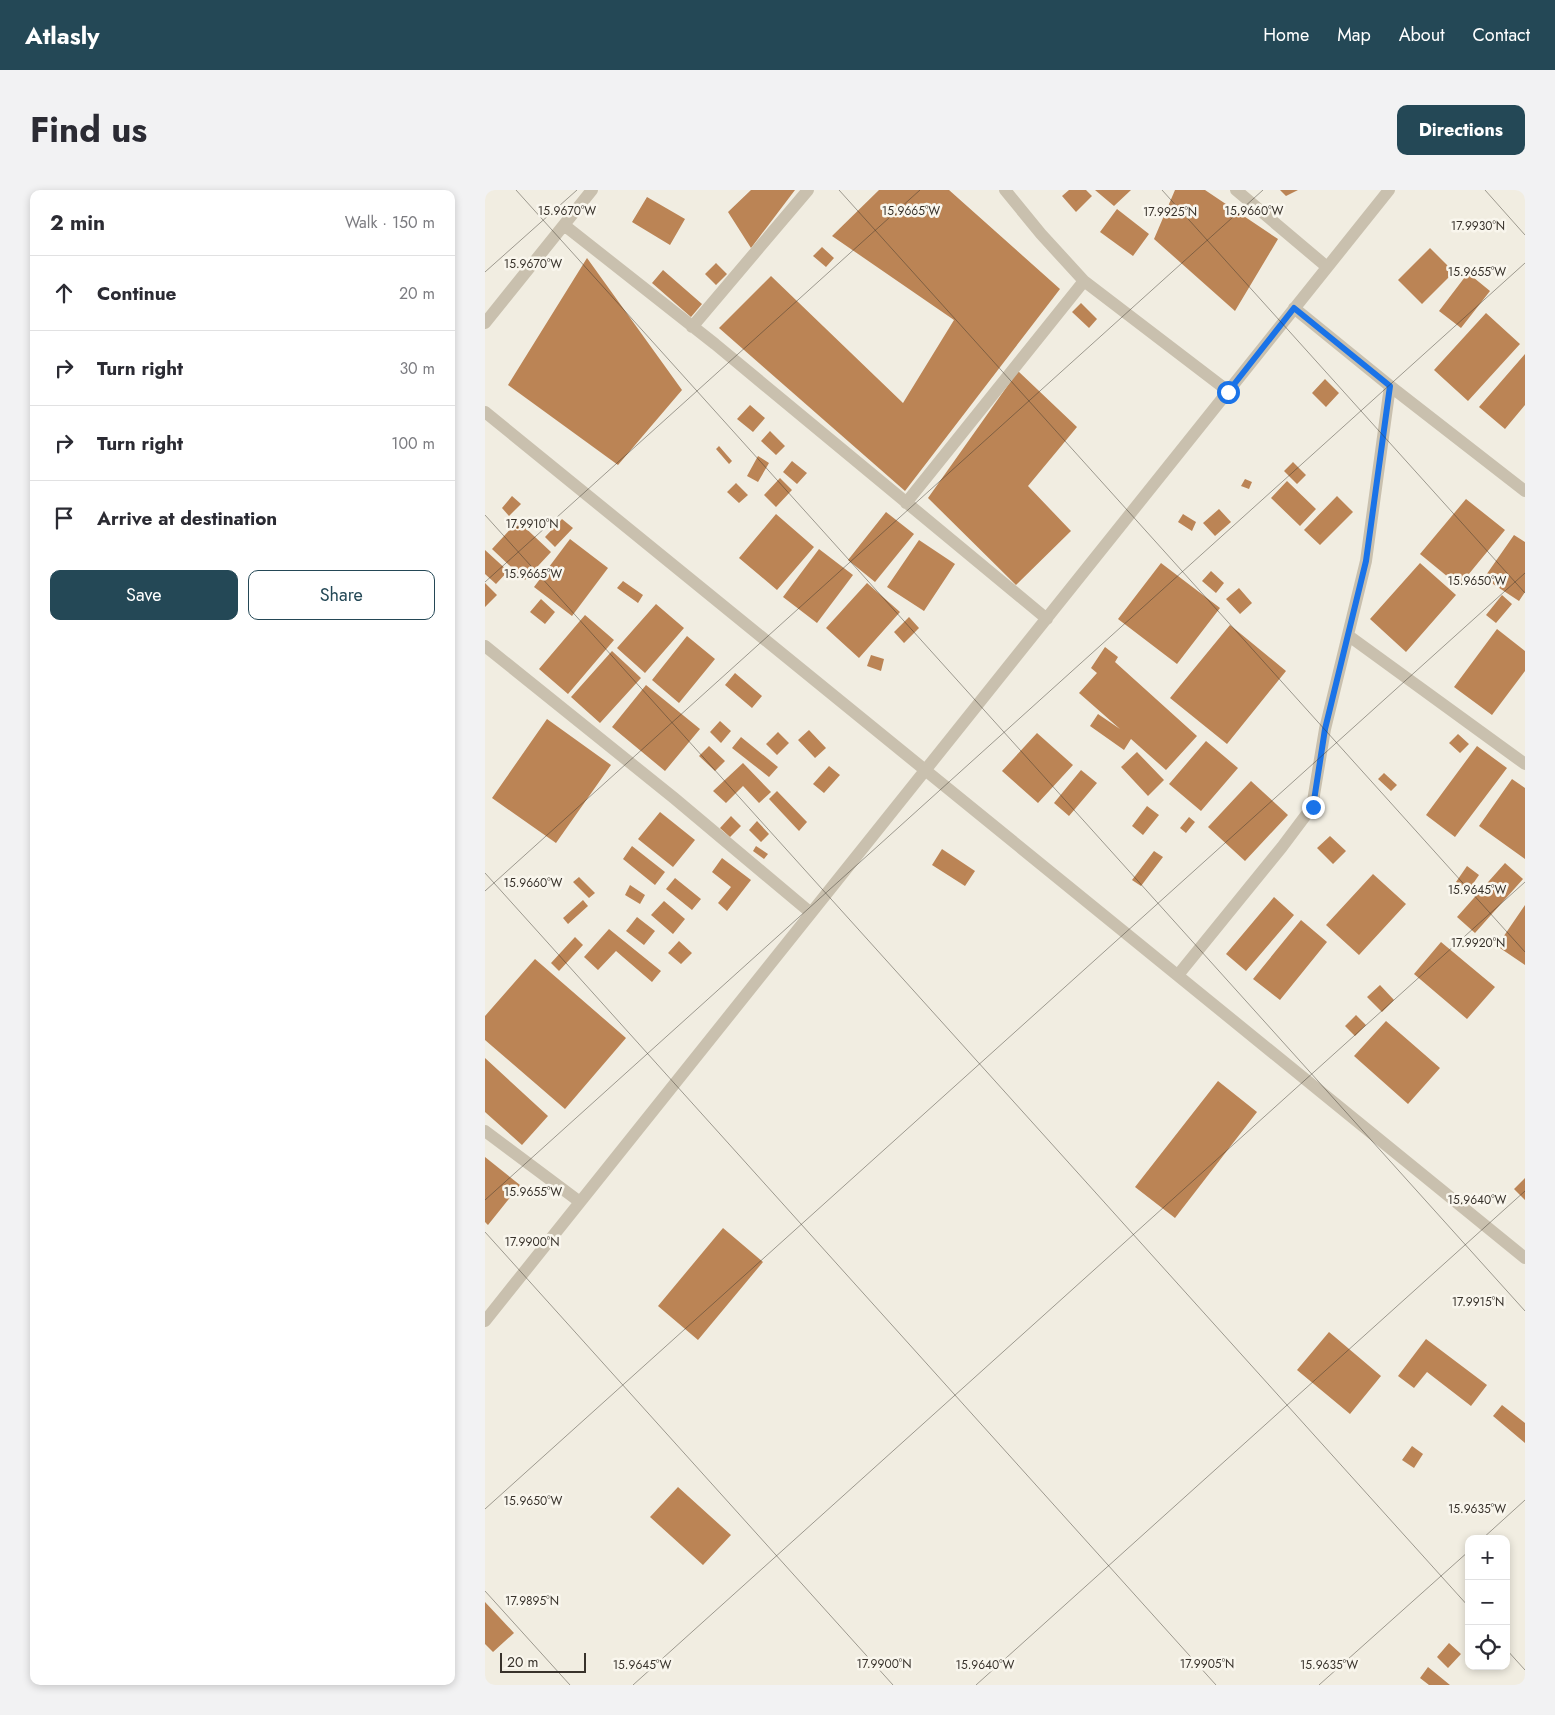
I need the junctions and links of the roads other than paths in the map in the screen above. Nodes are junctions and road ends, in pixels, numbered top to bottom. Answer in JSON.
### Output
{"nodes":[{"id":1,"x":592,"y":190,"type":"edge"},
{"id":2,"x":808,"y":190,"type":"edge"},
{"id":3,"x":1005,"y":190,"type":"edge"},
{"id":4,"x":1236,"y":190,"type":"edge"},
{"id":5,"x":1389,"y":190,"type":"edge"},
{"id":6,"x":564,"y":224,"type":"junction"},
{"id":7,"x":1327,"y":267,"type":"junction"},
{"id":8,"x":1084,"y":281,"type":"junction"},
{"id":9,"x":1294,"y":308,"type":"junction"},
{"id":10,"x":485,"y":323,"type":"edge"},
{"id":11,"x":693,"y":327,"type":"junction"},
{"id":12,"x":1390,"y":386,"type":"junction"},
{"id":13,"x":1228,"y":392,"type":"junction"},
{"id":14,"x":485,"y":412,"type":"edge"},
{"id":15,"x":1525,"y":491,"type":"edge"},
{"id":16,"x":906,"y":503,"type":"junction"},
{"id":17,"x":1047,"y":619,"type":"junction"},
{"id":18,"x":1349,"y":636,"type":"junction"},
{"id":19,"x":485,"y":646,"type":"edge"},
{"id":20,"x":1525,"y":764,"type":"edge"},
{"id":21,"x":925,"y":770,"type":"junction"},
{"id":22,"x":811,"y":913,"type":"junction"},
{"id":23,"x":1178,"y":976,"type":"junction"},
{"id":24,"x":485,"y":1131,"type":"edge"},
{"id":25,"x":580,"y":1202,"type":"junction"},
{"id":26,"x":1525,"y":1258,"type":"edge"},
{"id":27,"x":485,"y":1321,"type":"edge"}],
"edges":[{"from":1,"to":6,"type":"street"},
{"from":2,"to":11,"type":"street"},
{"from":3,"to":8,"type":"street"},
{"from":4,"to":7,"type":"street"},
{"from":5,"to":7,"type":"street"},
{"from":6,"to":10,"type":"street"},
{"from":6,"to":11,"type":"street"},
{"from":7,"to":9,"type":"street"},
{"from":8,"to":13,"type":"street"},
{"from":8,"to":16,"type":"street"},
{"from":9,"to":12,"type":"street"},
{"from":9,"to":13,"type":"street"},
{"from":11,"to":16,"type":"street"},
{"from":12,"to":15,"type":"street"},
{"from":12,"to":18,"type":"street"},
{"from":13,"to":17,"type":"street"},
{"from":14,"to":21,"type":"street"},
{"from":16,"to":17,"type":"street"},
{"from":17,"to":21,"type":"street"},
{"from":18,"to":20,"type":"street"},
{"from":18,"to":23,"type":"street"},
{"from":19,"to":22,"type":"street"},
{"from":21,"to":22,"type":"street"},
{"from":21,"to":23,"type":"street"},
{"from":22,"to":25,"type":"street"},
{"from":23,"to":26,"type":"street"},
{"from":24,"to":25,"type":"street"},
{"from":25,"to":27,"type":"street"}]}
